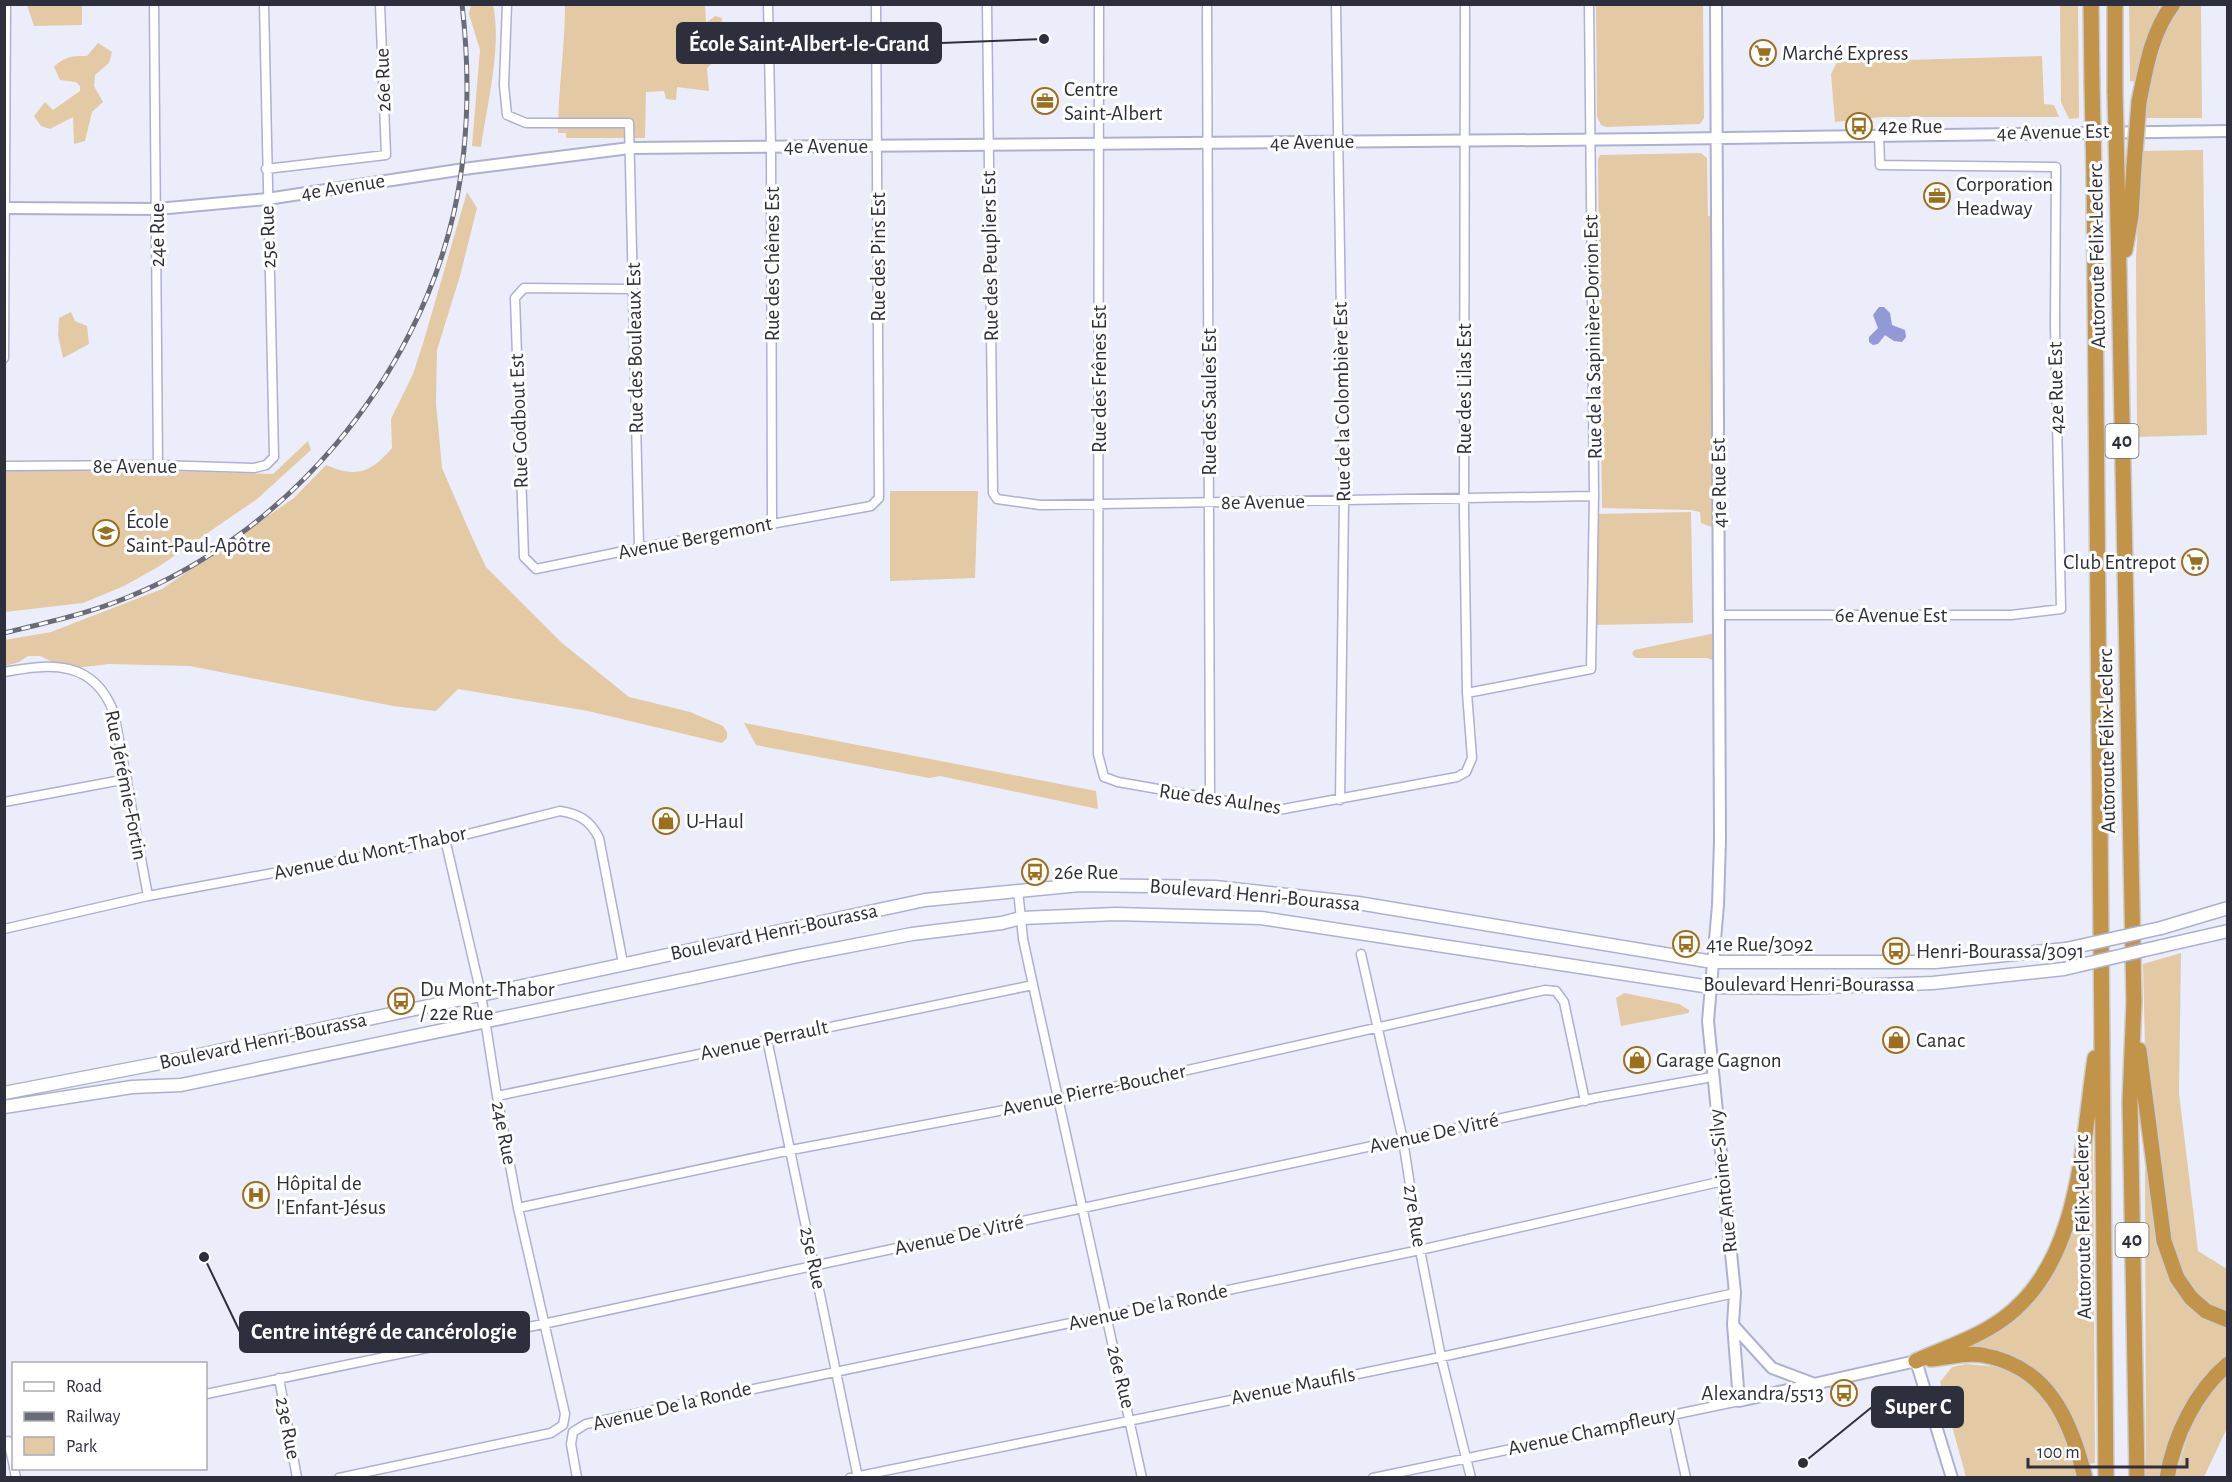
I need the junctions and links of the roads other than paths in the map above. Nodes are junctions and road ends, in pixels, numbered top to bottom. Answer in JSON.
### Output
{"nodes":[{"id":1,"x":6,"y":4,"type":"edge"},
{"id":2,"x":154,"y":4,"type":"edge"},
{"id":3,"x":264,"y":4,"type":"edge"},
{"id":4,"x":380,"y":4,"type":"edge"},
{"id":5,"x":507,"y":4,"type":"edge"},
{"id":6,"x":768,"y":4,"type":"edge"},
{"id":7,"x":876,"y":4,"type":"edge"},
{"id":8,"x":987,"y":4,"type":"edge"},
{"id":9,"x":1099,"y":4,"type":"edge"},
{"id":10,"x":1207,"y":4,"type":"edge"},
{"id":11,"x":1336,"y":4,"type":"edge"},
{"id":12,"x":1465,"y":4,"type":"edge"},
{"id":13,"x":1589,"y":4,"type":"edge"},
{"id":14,"x":1716,"y":4,"type":"edge"},
{"id":15,"x":2091,"y":4,"type":"edge"},
{"id":16,"x":2115,"y":4,"type":"edge"},
{"id":17,"x":2173,"y":4,"type":"edge"},
{"id":18,"x":2228,"y":131,"type":"edge"},
{"id":19,"x":1879,"y":135,"type":"junction"},
{"id":20,"x":1717,"y":138,"type":"junction"},
{"id":21,"x":1591,"y":139,"type":"junction"},
{"id":22,"x":1652,"y":139,"type":"joint"},
{"id":23,"x":1464,"y":140,"type":"junction"},
{"id":24,"x":1339,"y":142,"type":"junction"},
{"id":25,"x":1208,"y":143,"type":"junction"},
{"id":26,"x":1100,"y":144,"type":"junction"},
{"id":27,"x":877,"y":146,"type":"junction"},
{"id":28,"x":989,"y":146,"type":"junction"},
{"id":29,"x":771,"y":147,"type":"junction"},
{"id":30,"x":630,"y":148,"type":"junction"},
{"id":31,"x":386,"y":155,"type":"joint"},
{"id":32,"x":2056,"y":167,"type":"joint"},
{"id":33,"x":266,"y":169,"type":"junction"},
{"id":34,"x":267,"y":199,"type":"junction"},
{"id":35,"x":6,"y":208,"type":"edge"},
{"id":36,"x":157,"y":209,"type":"junction"},
{"id":37,"x":2119,"y":282,"type":"junction"},
{"id":38,"x":633,"y":289,"type":"junction"},
{"id":39,"x":4,"y":358,"type":"edge"},
{"id":40,"x":158,"y":465,"type":"junction"},
{"id":41,"x":266,"y":465,"type":"joint"},
{"id":42,"x":4,"y":466,"type":"edge"},
{"id":43,"x":1594,"y":496,"type":"junction"},
{"id":44,"x":1464,"y":499,"type":"junction"},
{"id":45,"x":1344,"y":501,"type":"junction"},
{"id":46,"x":1004,"y":502,"type":"joint"},
{"id":47,"x":1209,"y":503,"type":"junction"},
{"id":48,"x":1099,"y":504,"type":"junction"},
{"id":49,"x":871,"y":506,"type":"joint"},
{"id":50,"x":772,"y":523,"type":"junction"},
{"id":51,"x":639,"y":548,"type":"junction"},
{"id":52,"x":524,"y":557,"type":"joint"},
{"id":53,"x":2061,"y":609,"type":"joint"},
{"id":54,"x":1720,"y":615,"type":"junction"},
{"id":55,"x":4,"y":672,"type":"edge"},
{"id":56,"x":1467,"y":693,"type":"junction"},
{"id":57,"x":1098,"y":754,"type":"joint"},
{"id":58,"x":1466,"y":772,"type":"joint"},
{"id":59,"x":126,"y":779,"type":"junction"},
{"id":60,"x":1210,"y":800,"type":"junction"},
{"id":61,"x":1340,"y":800,"type":"junction"},
{"id":62,"x":4,"y":802,"type":"edge"},
{"id":63,"x":445,"y":839,"type":"junction"},
{"id":64,"x":1018,"y":890,"type":"junction"},
{"id":65,"x":148,"y":896,"type":"junction"},
{"id":66,"x":2228,"y":908,"type":"edge"},
{"id":67,"x":1022,"y":918,"type":"junction"},
{"id":68,"x":4,"y":929,"type":"edge"},
{"id":69,"x":2228,"y":931,"type":"edge"},
{"id":70,"x":1361,"y":954,"type":"dead end"},
{"id":71,"x":1713,"y":962,"type":"junction"},
{"id":72,"x":623,"y":963,"type":"junction"},
{"id":73,"x":1033,"y":985,"type":"junction"},
{"id":74,"x":1710,"y":987,"type":"junction"},
{"id":75,"x":481,"y":994,"type":"junction"},
{"id":76,"x":2134,"y":1002,"type":"junction"},
{"id":77,"x":2102,"y":1013,"type":"junction"},
{"id":78,"x":486,"y":1022,"type":"junction"},
{"id":79,"x":1378,"y":1026,"type":"junction"},
{"id":80,"x":767,"y":1039,"type":"junction"},
{"id":81,"x":1712,"y":1077,"type":"junction"},
{"id":82,"x":4,"y":1093,"type":"edge"},
{"id":83,"x":497,"y":1096,"type":"junction"},
{"id":84,"x":1058,"y":1099,"type":"junction"},
{"id":85,"x":1585,"y":1101,"type":"junction"},
{"id":86,"x":4,"y":1107,"type":"edge"},
{"id":87,"x":1403,"y":1140,"type":"junction"},
{"id":88,"x":791,"y":1150,"type":"junction"},
{"id":89,"x":1723,"y":1181,"type":"junction"},
{"id":90,"x":518,"y":1208,"type":"junction"},
{"id":91,"x":1083,"y":1209,"type":"junction"},
{"id":92,"x":1420,"y":1250,"type":"junction"},
{"id":93,"x":813,"y":1266,"type":"junction"},
{"id":94,"x":1735,"y":1293,"type":"junction"},
{"id":95,"x":1106,"y":1316,"type":"junction"},
{"id":96,"x":2228,"y":1320,"type":"edge"},
{"id":97,"x":543,"y":1324,"type":"junction"},
{"id":98,"x":1733,"y":1324,"type":"junction"},
{"id":99,"x":1441,"y":1356,"type":"junction"},
{"id":100,"x":1916,"y":1361,"type":"junction"},
{"id":101,"x":2228,"y":1364,"type":"edge"},
{"id":102,"x":837,"y":1370,"type":"junction"},
{"id":103,"x":279,"y":1378,"type":"junction"},
{"id":104,"x":1812,"y":1383,"type":"junction"},
{"id":105,"x":207,"y":1394,"type":"edge"},
{"id":106,"x":1740,"y":1401,"type":"junction"},
{"id":107,"x":1672,"y":1414,"type":"junction"},
{"id":108,"x":1131,"y":1419,"type":"junction"},
{"id":109,"x":563,"y":1425,"type":"joint"},
{"id":110,"x":9,"y":1441,"type":"edge"},
{"id":111,"x":12,"y":1457,"type":"edge"},
{"id":112,"x":1467,"y":1457,"type":"junction"},
{"id":113,"x":855,"y":1477,"type":"edge"},
{"id":114,"x":297,"y":1478,"type":"edge"},
{"id":115,"x":339,"y":1478,"type":"edge"},
{"id":116,"x":577,"y":1478,"type":"edge"},
{"id":117,"x":1142,"y":1478,"type":"edge"},
{"id":118,"x":1373,"y":1478,"type":"edge"},
{"id":119,"x":1471,"y":1478,"type":"edge"},
{"id":120,"x":1686,"y":1478,"type":"edge"},
{"id":121,"x":1952,"y":1478,"type":"edge"},
{"id":122,"x":2085,"y":1478,"type":"edge"},
{"id":123,"x":2106,"y":1478,"type":"edge"},
{"id":124,"x":2138,"y":1478,"type":"edge"},
{"id":125,"x":2167,"y":1478,"type":"edge"}],
"edges":[{"from":1,"to":35,"type":"street"},
{"from":2,"to":36,"type":"street","name":"24e Rue"},
{"from":3,"to":33,"type":"street","name":"25e Rue"},
{"from":4,"to":31,"type":"street","name":"26e Rue"},
{"from":5,"to":30,"type":"street","name":"Rue des Bouleaux Est"},
{"from":6,"to":29,"type":"street","name":"Rue des Chênes Est"},
{"from":7,"to":27,"type":"street","name":"Rue des Pins Est"},
{"from":8,"to":28,"type":"street","name":"Rue des Peupliers Est"},
{"from":9,"to":26,"type":"street","name":"Rue des Frênes Est"},
{"from":10,"to":25,"type":"street","name":"Rue des Saules Est"},
{"from":11,"to":24,"type":"street","name":"Rue de la Colombière Est"},
{"from":12,"to":23,"type":"street","name":"Rue des Lilas Est"},
{"from":13,"to":21,"type":"street","name":"Rue de la Sapinière-Dorion Est"},
{"from":14,"to":20,"type":"street","name":"41e Rue Est"},
{"from":15,"to":77,"type":"highway","name":"Autoroute Félix-Leclerc","number":"40","bridge":true},
{"from":16,"to":37,"type":"highway","name":"Autoroute Félix-Leclerc","number":"40","bridge":true},
{"from":17,"to":37,"type":"highway","bridge":true},
{"from":18,"to":19,"type":"street","name":"4e Avenue Est"},
{"from":19,"to":20,"type":"street","name":"4e Avenue Est"},
{"from":19,"to":32,"type":"street","name":"4e Avenue Est"},
{"from":20,"to":22,"type":"street","name":"4e Avenue Est"},
{"from":20,"to":54,"type":"street","name":"41e Rue Est"},
{"from":21,"to":22,"type":"street","name":"4e Avenue"},
{"from":21,"to":23,"type":"street","name":"4e Avenue"},
{"from":21,"to":43,"type":"street","name":"Rue de la Sapinière-Dorion Est"},
{"from":23,"to":24,"type":"street","name":"4e Avenue"},
{"from":23,"to":44,"type":"street","name":"Rue des Lilas Est"},
{"from":24,"to":25,"type":"street","name":"4e Avenue"},
{"from":24,"to":45,"type":"street","name":"Rue de la Colombière Est"},
{"from":25,"to":26,"type":"street","name":"4e Avenue"},
{"from":25,"to":47,"type":"street","name":"Rue des Saules Est"},
{"from":26,"to":28,"type":"street","name":"4e Avenue"},
{"from":26,"to":48,"type":"street","name":"Rue des Frênes Est"},
{"from":27,"to":28,"type":"street","name":"4e Avenue"},
{"from":27,"to":29,"type":"street","name":"4e Avenue"},
{"from":27,"to":49,"type":"street","name":"Rue des Pins Est"},
{"from":28,"to":46,"type":"street","name":"Rue des Peupliers Est"},
{"from":29,"to":30,"type":"street","name":"4e Avenue"},
{"from":29,"to":50,"type":"street","name":"Rue des Chênes Est"},
{"from":30,"to":34,"type":"street","name":"4e Avenue"},
{"from":30,"to":38,"type":"street","name":"Rue des Bouleaux Est"},
{"from":31,"to":33,"type":"street","name":"4e Avenue"},
{"from":32,"to":53,"type":"street","name":"42e Rue Est"},
{"from":33,"to":34,"type":"street","name":"25e Rue"},
{"from":34,"to":36,"type":"street","name":"4e Avenue"},
{"from":34,"to":41,"type":"street","name":"25e Rue"},
{"from":35,"to":36,"type":"street","name":"4e Avenue"},
{"from":35,"to":39,"type":"street"},
{"from":36,"to":40,"type":"street","name":"24e Rue"},
{"from":37,"to":76,"type":"highway","name":"Autoroute Félix-Leclerc","number":"40"},
{"from":38,"to":51,"type":"street","name":"Rue des Bouleaux Est"},
{"from":38,"to":52,"type":"street","name":"Rue Godbout Est"},
{"from":40,"to":41,"type":"street","name":"8e Avenue"},
{"from":40,"to":42,"type":"street","name":"8e Avenue"},
{"from":43,"to":44,"type":"street","name":"8e Avenue"},
{"from":43,"to":56,"type":"street","name":"Rue de la Sapinière-Dorion Est"},
{"from":44,"to":45,"type":"street","name":"8e Avenue"},
{"from":44,"to":56,"type":"street","name":"Rue des Lilas Est"},
{"from":45,"to":47,"type":"street","name":"8e Avenue"},
{"from":45,"to":61,"type":"street","name":"Rue de la Colombière Est"},
{"from":46,"to":48,"type":"street","name":"8e Avenue"},
{"from":47,"to":48,"type":"street","name":"8e Avenue"},
{"from":47,"to":60,"type":"street","name":"Rue des Saules Est"},
{"from":48,"to":57,"type":"street","name":"Rue des Frênes Est"},
{"from":49,"to":50,"type":"street","name":"Avenue Bergemont"},
{"from":50,"to":51,"type":"street","name":"Avenue Bergemont"},
{"from":51,"to":52,"type":"street","name":"Avenue Bergemont"},
{"from":53,"to":54,"type":"street","name":"6e Avenue Est"},
{"from":54,"to":71,"type":"street","name":"41e Rue Est"},
{"from":55,"to":59,"type":"street","name":"Rue Jérémie-Fortin"},
{"from":56,"to":58,"type":"street","name":"Rue des Lilas Est"},
{"from":57,"to":60,"type":"street","name":"Rue des Aulnes"},
{"from":58,"to":61,"type":"street","name":"Rue des Aulnes"},
{"from":59,"to":62,"type":"street"},
{"from":59,"to":65,"type":"street","name":"Rue Jérémie-Fortin"},
{"from":60,"to":61,"type":"street","name":"Rue des Aulnes"},
{"from":63,"to":65,"type":"street","name":"Avenue du Mont-Thabor"},
{"from":63,"to":72,"type":"street","name":"Avenue du Mont-Thabor"},
{"from":63,"to":75,"type":"street","name":"24e Rue"},
{"from":64,"to":67,"type":"street","name":"26e Rue"},
{"from":64,"to":71,"type":"main road","name":"Boulevard Henri-Bourassa"},
{"from":64,"to":72,"type":"main road","name":"Boulevard Henri-Bourassa"},
{"from":65,"to":68,"type":"street","name":"Avenue du Mont-Thabor"},
{"from":66,"to":71,"type":"main road","name":"Boulevard Henri-Bourassa","bridge":true},
{"from":67,"to":73,"type":"street","name":"26e Rue"},
{"from":67,"to":74,"type":"main road","name":"Boulevard Henri-Bourassa"},
{"from":67,"to":78,"type":"main road","name":"Boulevard Henri-Bourassa"},
{"from":69,"to":74,"type":"main road","name":"Boulevard Henri-Bourassa","bridge":true},
{"from":70,"to":79,"type":"street","name":"27e Rue"},
{"from":71,"to":74,"type":"street","name":"Rue Antoine-Silvy"},
{"from":72,"to":75,"type":"main road","name":"Boulevard Henri-Bourassa"},
{"from":73,"to":80,"type":"street","name":"Avenue Perrault"},
{"from":73,"to":84,"type":"street","name":"26e Rue"},
{"from":74,"to":81,"type":"street","name":"Rue Antoine-Silvy"},
{"from":75,"to":78,"type":"street","name":"24e Rue"},
{"from":75,"to":82,"type":"main road","name":"Boulevard Henri-Bourassa"},
{"from":76,"to":96,"type":"highway"},
{"from":76,"to":124,"type":"highway","name":"Autoroute Félix-Leclerc","number":"40"},
{"from":77,"to":100,"type":"highway"},
{"from":77,"to":123,"type":"highway","name":"Autoroute Félix-Leclerc","number":"40"},
{"from":78,"to":83,"type":"street","name":"24e Rue"},
{"from":78,"to":86,"type":"main road","name":"Boulevard Henri-Bourassa"},
{"from":79,"to":84,"type":"street","name":"Avenue Pierre-Boucher"},
{"from":79,"to":85,"type":"street","name":"Avenue Pierre-Boucher"},
{"from":79,"to":87,"type":"street","name":"27e Rue"},
{"from":80,"to":83,"type":"street","name":"Avenue Perrault"},
{"from":80,"to":88,"type":"street","name":"25e Rue"},
{"from":81,"to":85,"type":"street","name":"Avenue De Vitré"},
{"from":81,"to":89,"type":"street","name":"Rue Antoine-Silvy"},
{"from":83,"to":90,"type":"street","name":"24e Rue"},
{"from":84,"to":88,"type":"street","name":"Avenue Pierre-Boucher"},
{"from":84,"to":91,"type":"street","name":"26e Rue"},
{"from":85,"to":87,"type":"street","name":"Avenue De Vitré"},
{"from":87,"to":91,"type":"street","name":"Avenue De Vitré"},
{"from":87,"to":92,"type":"street","name":"27e Rue"},
{"from":88,"to":90,"type":"street","name":"Avenue Pierre-Boucher"},
{"from":88,"to":93,"type":"street","name":"25e Rue"},
{"from":89,"to":92,"type":"street","name":"Avenue De la Ronde"},
{"from":89,"to":94,"type":"street","name":"Rue Antoine-Silvy"},
{"from":90,"to":97,"type":"street","name":"24e Rue"},
{"from":91,"to":93,"type":"street","name":"Avenue De Vitré"},
{"from":91,"to":95,"type":"street","name":"26e Rue"},
{"from":92,"to":95,"type":"street","name":"Avenue De la Ronde"},
{"from":92,"to":99,"type":"street","name":"27e Rue"},
{"from":93,"to":97,"type":"street","name":"Avenue De Vitré"},
{"from":93,"to":102,"type":"street","name":"25e Rue"},
{"from":94,"to":98,"type":"street","name":"Rue Antoine-Silvy"},
{"from":94,"to":99,"type":"street","name":"Avenue Maufils"},
{"from":95,"to":102,"type":"street","name":"Avenue De la Ronde"},
{"from":95,"to":108,"type":"street","name":"26e Rue"},
{"from":97,"to":103,"type":"street","name":"Avenue De Vitré"},
{"from":97,"to":109,"type":"street","name":"24e Rue"},
{"from":98,"to":104,"type":"street"},
{"from":98,"to":106,"type":"street","name":"Rue Antoine-Silvy"},
{"from":99,"to":108,"type":"street","name":"Avenue Maufils"},
{"from":99,"to":112,"type":"street","name":"27e Rue"},
{"from":100,"to":104,"type":"street","name":"Avenue Champfleury"},
{"from":100,"to":121,"type":"street"},
{"from":100,"to":122,"type":"highway"},
{"from":101,"to":125,"type":"highway"},
{"from":102,"to":113,"type":"street","name":"25e Rue"},
{"from":102,"to":116,"type":"street","name":"Avenue De la Ronde"},
{"from":103,"to":105,"type":"street","name":"Avenue De Vitré"},
{"from":103,"to":114,"type":"street","name":"23e Rue"},
{"from":104,"to":106,"type":"street","name":"Avenue Champfleury"},
{"from":106,"to":107,"type":"street","name":"Avenue Champfleury"},
{"from":107,"to":112,"type":"street","name":"Avenue Champfleury"},
{"from":107,"to":120,"type":"street"},
{"from":108,"to":113,"type":"street","name":"Avenue Maufils"},
{"from":108,"to":117,"type":"street","name":"26e Rue"},
{"from":109,"to":115,"type":"street","name":"Avenue De la Ronde"},
{"from":110,"to":111,"type":"street"},
{"from":112,"to":118,"type":"street","name":"Avenue Champfleury"},
{"from":112,"to":119,"type":"street","name":"27e Rue"}]}
